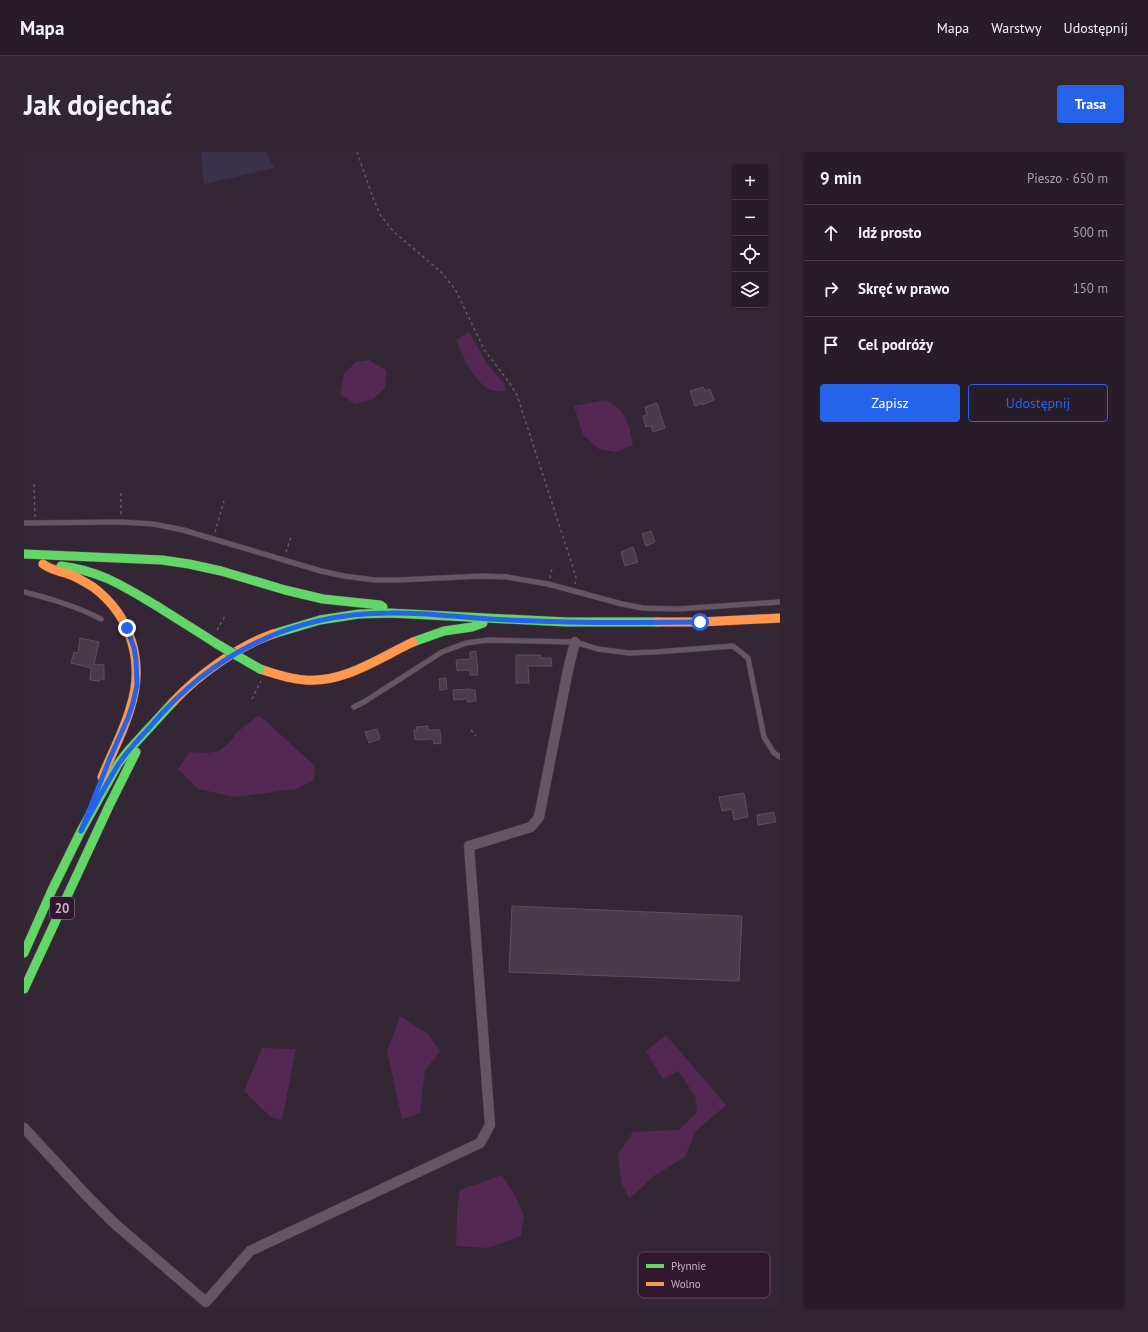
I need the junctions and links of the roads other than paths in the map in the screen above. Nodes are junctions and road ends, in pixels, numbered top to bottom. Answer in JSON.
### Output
{"nodes":[{"id":1,"x":24,"y":523,"type":"edge"},
{"id":2,"x":24,"y":554,"type":"edge"},
{"id":3,"x":24,"y":562,"type":"edge"},
{"id":4,"x":43,"y":564,"type":"junction"},
{"id":5,"x":24,"y":592,"type":"edge"},
{"id":6,"x":780,"y":602,"type":"edge"},
{"id":7,"x":390,"y":613,"type":"junction"},
{"id":8,"x":780,"y":618,"type":"edge"},
{"id":9,"x":100,"y":619,"type":"dead end"},
{"id":10,"x":489,"y":619,"type":"junction"},
{"id":11,"x":575,"y":642,"type":"junction"},
{"id":12,"x":354,"y":707,"type":"dead end"},
{"id":13,"x":150,"y":727,"type":"junction"},
{"id":14,"x":780,"y":757,"type":"edge"},
{"id":15,"x":81,"y":831,"type":"junction"},
{"id":16,"x":24,"y":953,"type":"edge"},
{"id":17,"x":24,"y":989,"type":"edge"},
{"id":18,"x":24,"y":1128,"type":"edge"}],
"edges":[{"from":1,"to":6,"type":"lane"},
{"from":2,"to":7,"type":"main road"},
{"from":3,"to":4,"type":"main road"},
{"from":4,"to":10,"type":"main road","bridge":true},
{"from":4,"to":15,"type":"main road"},
{"from":5,"to":9,"type":"lane"},
{"from":7,"to":10,"type":"main road","number":"20"},
{"from":7,"to":13,"type":"main road","number":"20"},
{"from":8,"to":10,"type":"main road","number":"20"},
{"from":11,"to":12,"type":"lane"},
{"from":11,"to":14,"type":"lane"},
{"from":11,"to":18,"type":"street"},
{"from":13,"to":15,"type":"main road","number":"20"},
{"from":13,"to":17,"type":"main road","number":"20"},
{"from":15,"to":16,"type":"main road","number":"20"}]}
